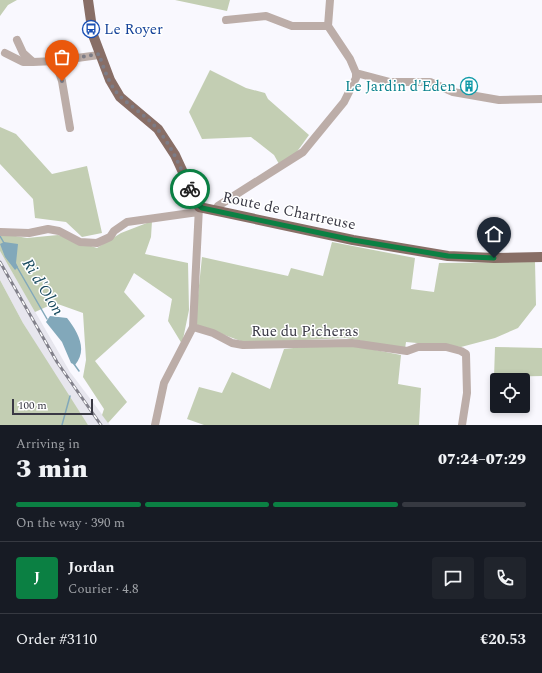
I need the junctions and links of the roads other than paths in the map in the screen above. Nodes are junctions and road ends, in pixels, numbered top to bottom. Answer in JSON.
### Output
{"nodes":[{"id":1,"x":88,"y":0,"type":"edge"},
{"id":2,"x":330,"y":0,"type":"edge"},
{"id":3,"x":226,"y":20,"type":"dead end"},
{"id":4,"x":328,"y":26,"type":"junction"},
{"id":5,"x":17,"y":40,"type":"dead end"},
{"id":6,"x":5,"y":53,"type":"dead end"},
{"id":7,"x":99,"y":54,"type":"junction"},
{"id":8,"x":55,"y":61,"type":"junction"},
{"id":9,"x":32,"y":62,"type":"junction"},
{"id":10,"x":356,"y":73,"type":"junction"},
{"id":11,"x":542,"y":99,"type":"edge"},
{"id":12,"x":70,"y":128,"type":"dead end"},
{"id":13,"x":198,"y":210,"type":"junction"},
{"id":14,"x":215,"y":210,"type":"junction"},
{"id":15,"x":0,"y":232,"type":"edge"},
{"id":16,"x":542,"y":257,"type":"edge"},
{"id":17,"x":193,"y":327,"type":"junction"},
{"id":18,"x":155,"y":425,"type":"edge"},
{"id":19,"x":462,"y":425,"type":"edge"}],
"edges":[{"from":1,"to":7,"type":"main road","name":"Route de Chartreuse"},
{"from":2,"to":4,"type":"street"},
{"from":3,"to":4,"type":"street"},
{"from":4,"to":10,"type":"street"},
{"from":5,"to":9,"type":"street"},
{"from":6,"to":9,"type":"street"},
{"from":7,"to":8,"type":"street"},
{"from":7,"to":13,"type":"main road","name":"Route de Chartreuse"},
{"from":8,"to":9,"type":"street"},
{"from":8,"to":12,"type":"street"},
{"from":10,"to":11,"type":"street"},
{"from":10,"to":14,"type":"street"},
{"from":13,"to":14,"type":"main road","name":"Route de Chartreuse"},
{"from":13,"to":15,"type":"street"},
{"from":13,"to":17,"type":"street"},
{"from":14,"to":16,"type":"main road","name":"Route de Chartreuse"},
{"from":17,"to":18,"type":"street"},
{"from":17,"to":19,"type":"street","name":"Rue du Picheras"}]}
